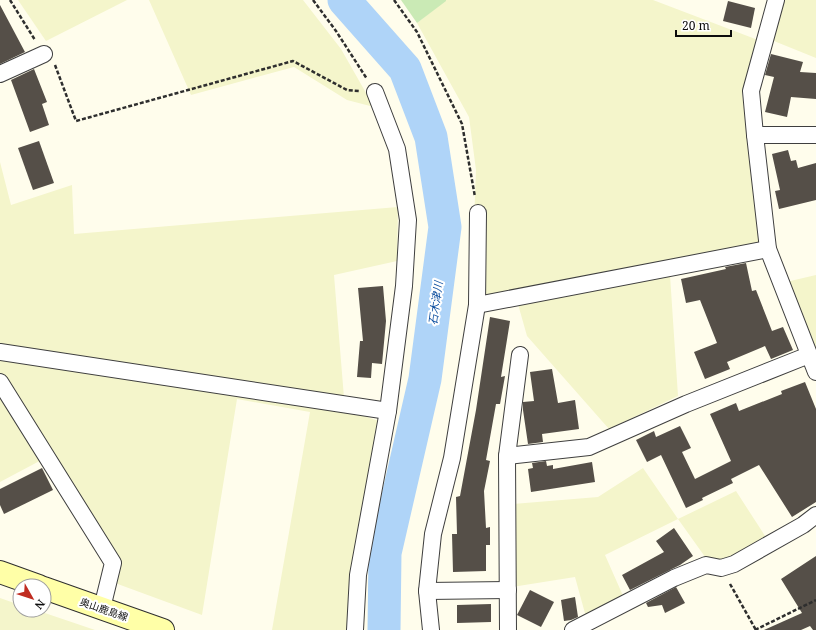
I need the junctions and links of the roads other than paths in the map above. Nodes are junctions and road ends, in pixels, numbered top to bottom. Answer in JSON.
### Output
{"nodes":[{"id":1,"x":776,"y":0,"type":"edge"},
{"id":2,"x":44,"y":54,"type":"road end"},
{"id":3,"x":0,"y":74,"type":"edge"},
{"id":4,"x":375,"y":92,"type":"road end"},
{"id":5,"x":755,"y":135,"type":"junction"},
{"id":6,"x":816,"y":135,"type":"edge"},
{"id":7,"x":478,"y":213,"type":"road end"},
{"id":8,"x":768,"y":249,"type":"junction"},
{"id":9,"x":477,"y":305,"type":"junction"},
{"id":10,"x":0,"y":352,"type":"edge"},
{"id":11,"x":520,"y":355,"type":"dead end"},
{"id":12,"x":809,"y":355,"type":"junction"},
{"id":13,"x":816,"y":372,"type":"edge"},
{"id":14,"x":0,"y":382,"type":"edge"},
{"id":15,"x":388,"y":411,"type":"junction"},
{"id":16,"x":507,"y":456,"type":"junction"},
{"id":17,"x":816,"y":515,"type":"edge"},
{"id":18,"x":0,"y":572,"type":"edge"},
{"id":19,"x":17,"y":578,"type":"edge"},
{"id":20,"x":508,"y":590,"type":"junction"},
{"id":21,"x":52,"y":591,"type":"edge"},
{"id":22,"x":428,"y":591,"type":"junction"},
{"id":23,"x":102,"y":608,"type":"junction"},
{"id":24,"x":163,"y":630,"type":"edge"},
{"id":25,"x":355,"y":630,"type":"edge"},
{"id":26,"x":431,"y":630,"type":"edge"},
{"id":27,"x":508,"y":630,"type":"edge"},
{"id":28,"x":573,"y":630,"type":"edge"}],
"edges":[{"from":1,"to":5,"type":"street"},
{"from":2,"to":3,"type":"street"},
{"from":4,"to":15,"type":"street"},
{"from":5,"to":6,"type":"street"},
{"from":5,"to":8,"type":"street"},
{"from":7,"to":9,"type":"street"},
{"from":8,"to":9,"type":"street"},
{"from":8,"to":12,"type":"street"},
{"from":9,"to":22,"type":"street"},
{"from":10,"to":15,"type":"street"},
{"from":11,"to":16,"type":"street"},
{"from":12,"to":13,"type":"street"},
{"from":12,"to":16,"type":"street"},
{"from":14,"to":23,"type":"street"},
{"from":15,"to":25,"type":"street"},
{"from":16,"to":20,"type":"street"},
{"from":17,"to":28,"type":"street"},
{"from":18,"to":19,"type":"main road"},
{"from":20,"to":22,"type":"street"},
{"from":20,"to":27,"type":"street"},
{"from":21,"to":23,"type":"main road","name":"奥山鹿島線"},
{"from":22,"to":26,"type":"street"},
{"from":23,"to":24,"type":"main road","name":"奥山鹿島線"}]}
